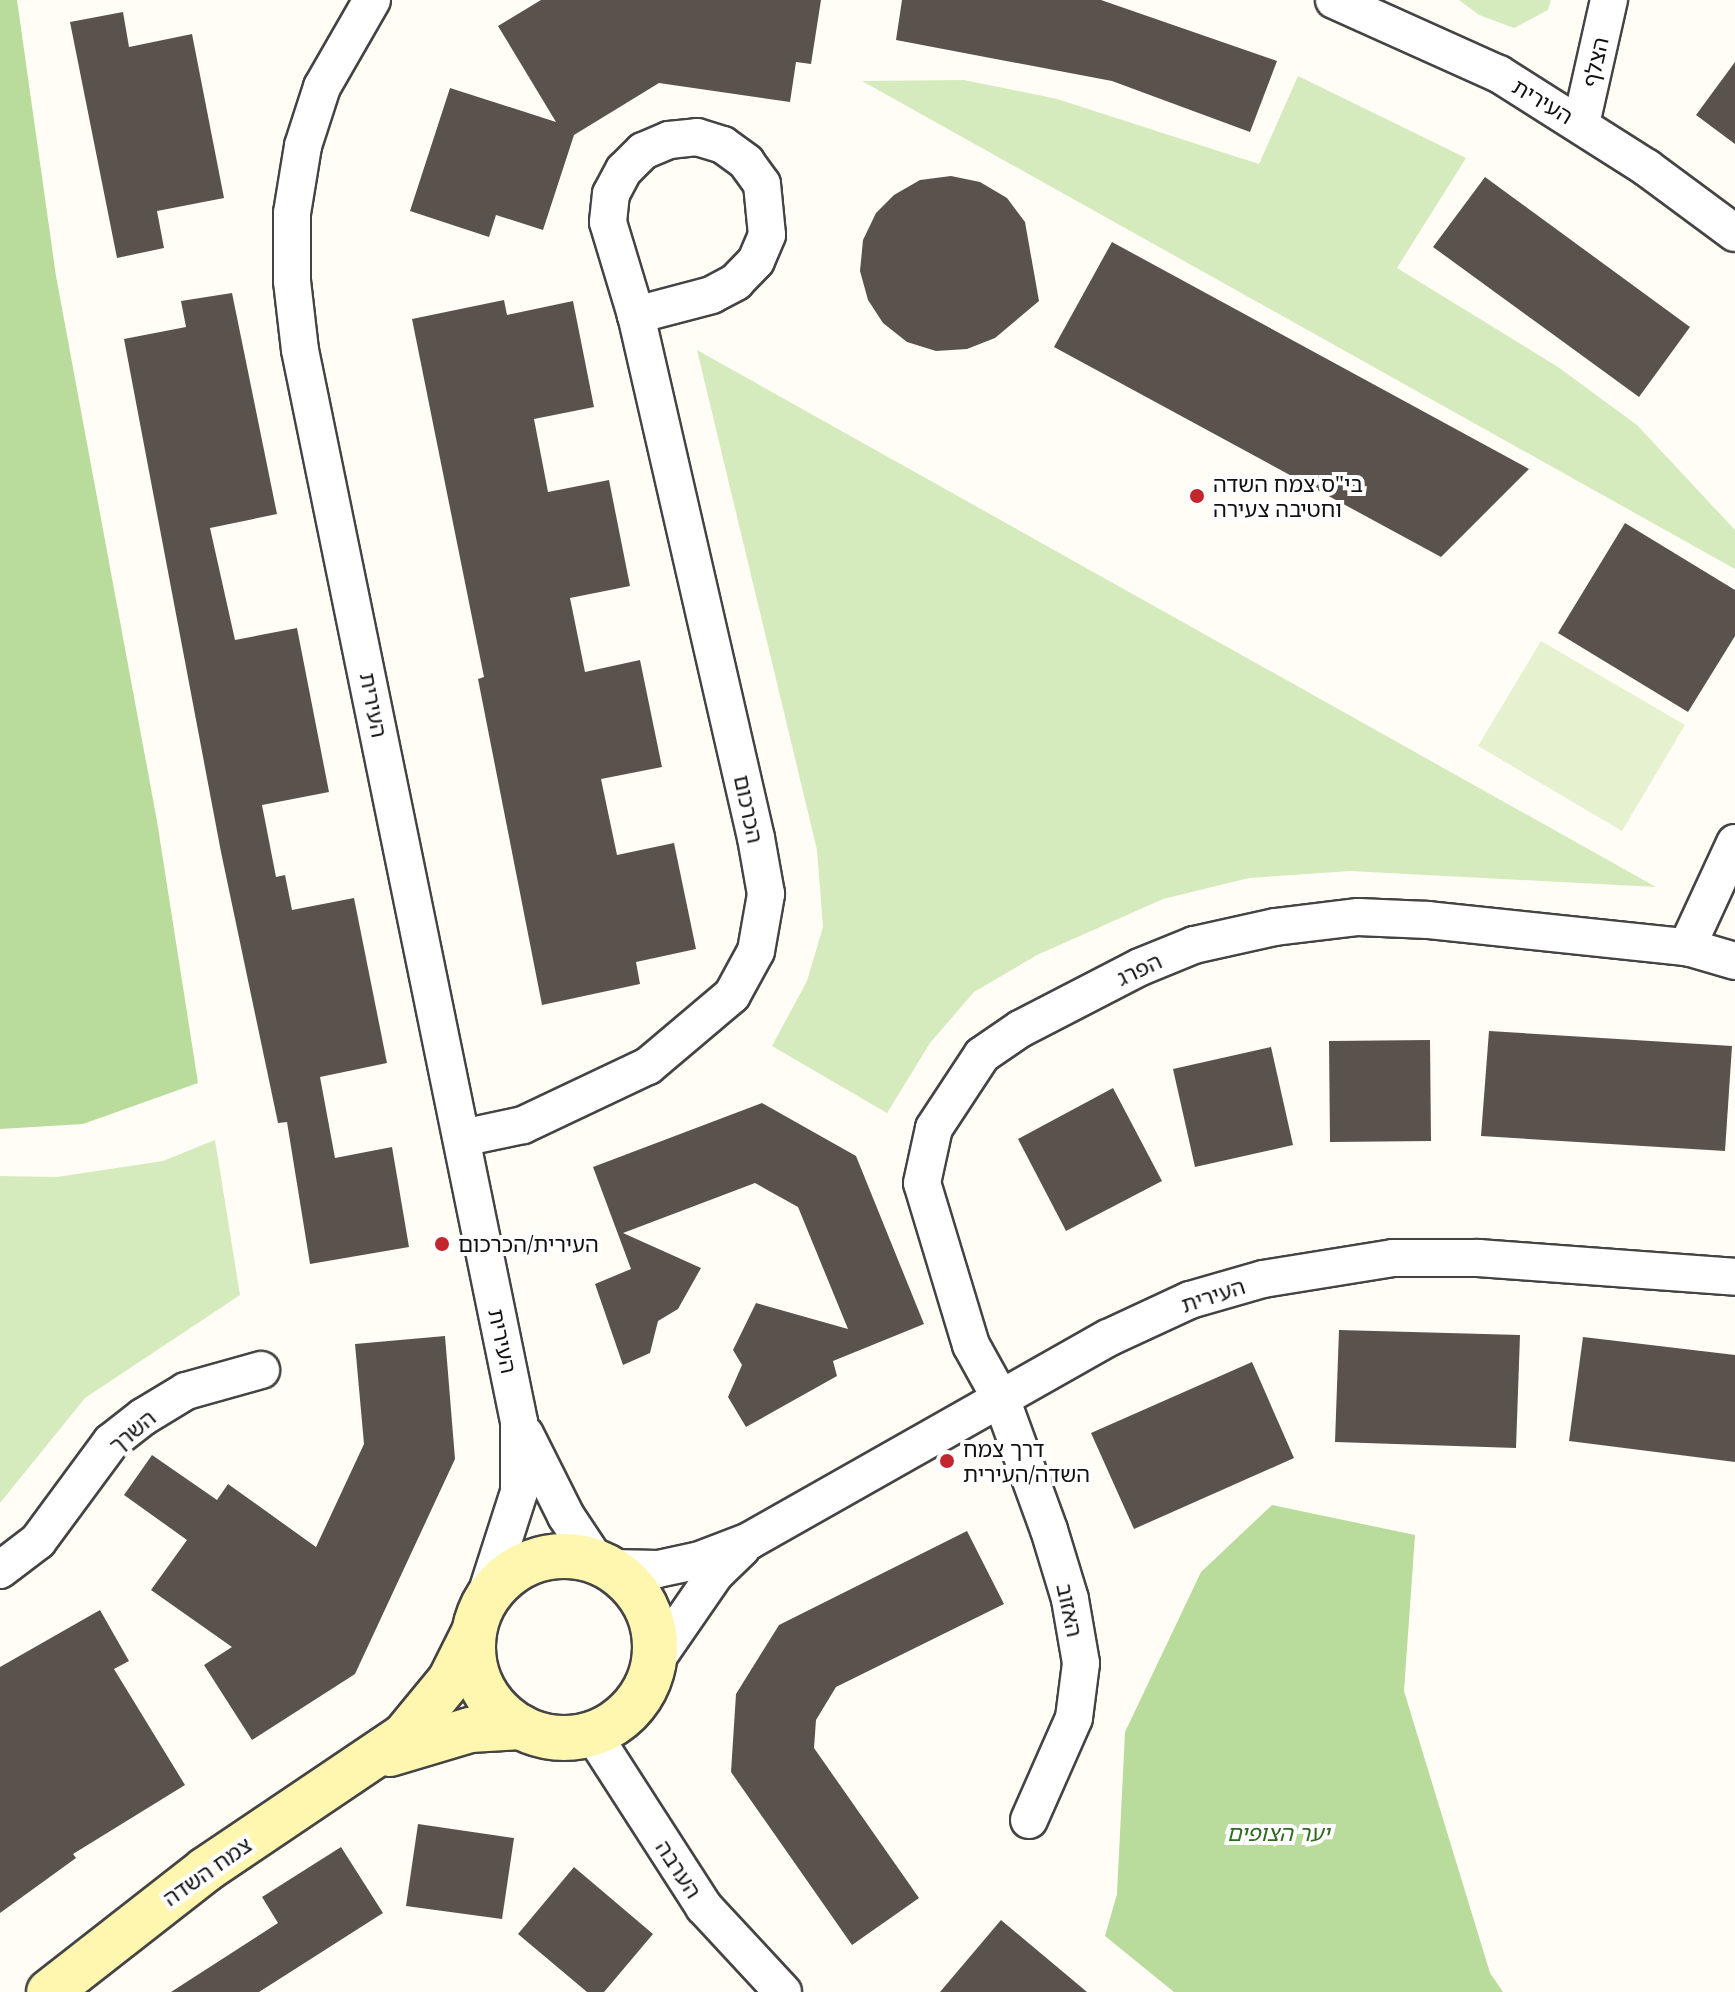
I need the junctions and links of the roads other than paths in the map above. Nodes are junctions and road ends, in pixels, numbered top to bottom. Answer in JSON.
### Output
{"nodes":[{"id":1,"x":372,"y":0,"type":"edge"},
{"id":2,"x":1334,"y":0,"type":"edge"},
{"id":3,"x":1609,"y":0,"type":"edge"},
{"id":4,"x":1581,"y":124,"type":"junction"},
{"id":5,"x":1735,"y":233,"type":"edge"},
{"id":6,"x":636,"y":315,"type":"junction"},
{"id":7,"x":1735,"y":843,"type":"edge"},
{"id":8,"x":1687,"y":947,"type":"junction"},
{"id":9,"x":1735,"y":961,"type":"edge"},
{"id":10,"x":462,"y":1138,"type":"junction"},
{"id":11,"x":1735,"y":1277,"type":"edge"},
{"id":12,"x":261,"y":1370,"type":"dead end"},
{"id":13,"x":1002,"y":1401,"type":"junction"},
{"id":14,"x":519,"y":1422,"type":"junction"},
{"id":15,"x":749,"y":1541,"type":"junction"},
{"id":16,"x":604,"y":1565,"type":"junction"},
{"id":17,"x":0,"y":1570,"type":"edge"},
{"id":18,"x":478,"y":1619,"type":"junction"},
{"id":19,"x":653,"y":1664,"type":"junction"},
{"id":20,"x":521,"y":1727,"type":"junction"},
{"id":21,"x":592,"y":1733,"type":"junction"},
{"id":22,"x":373,"y":1761,"type":"junction"},
{"id":23,"x":1029,"y":1820,"type":"dead end"},
{"id":24,"x":49,"y":1992,"type":"edge"},
{"id":25,"x":783,"y":1992,"type":"edge"}],
"edges":[{"from":1,"to":10,"type":"street","name":"העירית"},
{"from":2,"to":4,"type":"street","name":"העירית"},
{"from":3,"to":4,"type":"street","name":"הצלף"},
{"from":4,"to":5,"type":"street","name":"העירית"},
{"from":6,"to":6,"type":"street","name":"הכרכום"},
{"from":6,"to":10,"type":"street","name":"הכרכום"},
{"from":7,"to":8,"type":"street"},
{"from":8,"to":9,"type":"street","name":"הפרג"},
{"from":8,"to":13,"type":"street","name":"הפרג"},
{"from":10,"to":14,"type":"street","name":"העירית"},
{"from":11,"to":13,"type":"street","name":"העירית"},
{"from":12,"to":17,"type":"street","name":"השרך"},
{"from":13,"to":15,"type":"street","name":"העירית"},
{"from":13,"to":23,"type":"street","name":"האזוב"},
{"from":14,"to":16,"type":"street","name":"העירית"},
{"from":14,"to":18,"type":"street","name":"העירית"},
{"from":15,"to":16,"type":"street","name":"העירית"},
{"from":15,"to":19,"type":"street","name":"העירית"},
{"from":16,"to":18,"type":"street"},
{"from":16,"to":19,"type":"street"},
{"from":18,"to":20,"type":"street"},
{"from":18,"to":22,"type":"street","name":"צמח השדה"},
{"from":19,"to":21,"type":"street"},
{"from":20,"to":21,"type":"street"},
{"from":20,"to":22,"type":"street","name":"צמח השדה"},
{"from":21,"to":25,"type":"street","name":"הערבה"},
{"from":22,"to":24,"type":"street","name":"צמח השדה"}]}
